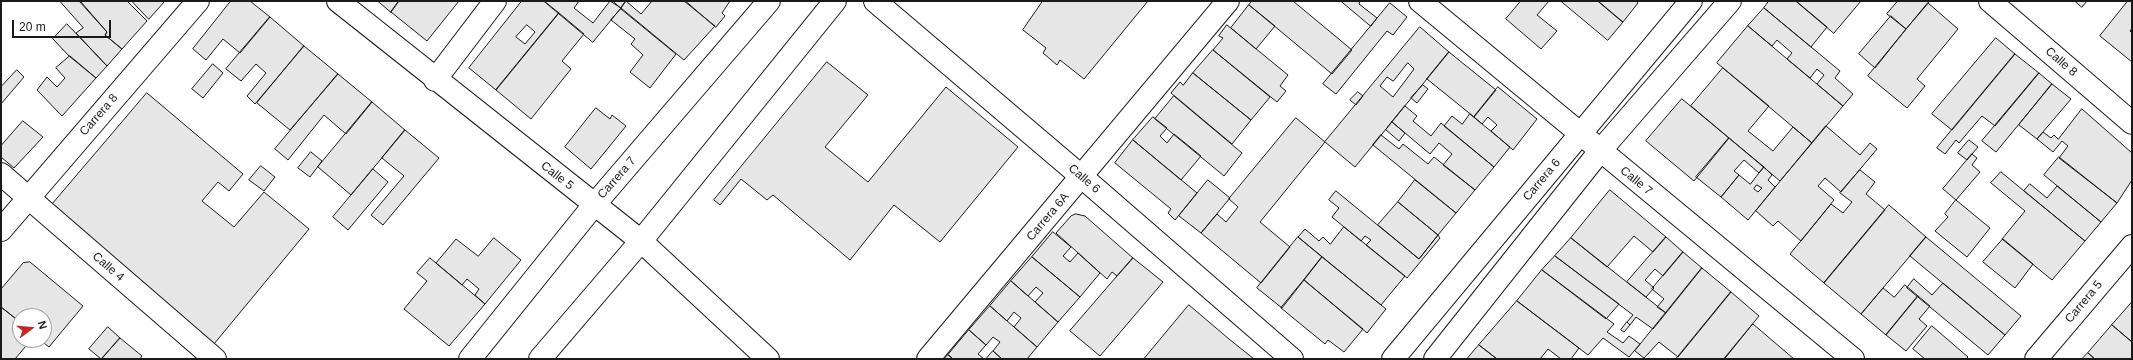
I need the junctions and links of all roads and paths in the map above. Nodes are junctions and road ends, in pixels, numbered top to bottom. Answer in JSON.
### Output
{"nodes":[{"id":1,"x":198,"y":1,"type":"edge"},
{"id":2,"x":338,"y":1,"type":"edge"},
{"id":3,"x":495,"y":1,"type":"edge"},
{"id":4,"x":769,"y":1,"type":"edge"},
{"id":5,"x":835,"y":1,"type":"edge"},
{"id":6,"x":875,"y":1,"type":"edge"},
{"id":7,"x":1228,"y":1,"type":"edge"},
{"id":8,"x":1420,"y":1,"type":"edge"},
{"id":9,"x":1691,"y":1,"type":"edge"},
{"id":10,"x":1730,"y":1,"type":"edge"},
{"id":11,"x":1990,"y":1,"type":"edge"},
{"id":12,"x":435,"y":80,"type":"junction"},
{"id":13,"x":2132,"y":122,"type":"edge"},
{"id":14,"x":1580,"y":133,"type":"junction"},
{"id":15,"x":1600,"y":152,"type":"junction"},
{"id":16,"x":1,"y":174,"type":"edge"},
{"id":17,"x":1082,"y":177,"type":"junction"},
{"id":18,"x":28,"y":198,"type":"junction"},
{"id":19,"x":594,"y":205,"type":"junction"},
{"id":20,"x":1,"y":230,"type":"edge"},
{"id":21,"x":641,"y":242,"type":"junction"},
{"id":22,"x":2132,"y":246,"type":"edge"},
{"id":23,"x":215,"y":359,"type":"edge"},
{"id":24,"x":470,"y":359,"type":"edge"},
{"id":25,"x":540,"y":359,"type":"edge"},
{"id":26,"x":768,"y":359,"type":"edge"},
{"id":27,"x":928,"y":359,"type":"edge"},
{"id":28,"x":1292,"y":359,"type":"edge"},
{"id":29,"x":1393,"y":359,"type":"edge"},
{"id":30,"x":1435,"y":359,"type":"edge"},
{"id":31,"x":1853,"y":359,"type":"edge"},
{"id":32,"x":2036,"y":359,"type":"edge"}],
"edges":[{"from":1,"to":18,"type":"street","name":"Carrera 8"},
{"from":2,"to":12,"type":"street","name":"Calle 5"},
{"from":3,"to":12,"type":"street"},
{"from":4,"to":19,"type":"street","name":"Carrera 7"},
{"from":5,"to":21,"type":"street"},
{"from":6,"to":17,"type":"street","name":"Calle 6"},
{"from":7,"to":17,"type":"street","name":"Carrera 6A"},
{"from":8,"to":14,"type":"street","name":"Calle 7"},
{"from":9,"to":14,"type":"street","name":"Carrera 6"},
{"from":10,"to":15,"type":"street"},
{"from":11,"to":13,"type":"street","name":"Calle 8"},
{"from":12,"to":19,"type":"street","name":"Calle 5"},
{"from":14,"to":15,"type":"street","name":"Calle 7"},
{"from":14,"to":29,"type":"street","name":"Carrera 6"},
{"from":15,"to":30,"type":"street"},
{"from":15,"to":31,"type":"street","name":"Calle 7"},
{"from":16,"to":18,"type":"street","name":"Calle 4"},
{"from":17,"to":27,"type":"street","name":"Carrera 6A"},
{"from":17,"to":28,"type":"street","name":"Calle 6"},
{"from":18,"to":20,"type":"street","name":"Carrera 8"},
{"from":18,"to":23,"type":"street","name":"Calle 4"},
{"from":19,"to":21,"type":"street","name":"Calle 5"},
{"from":19,"to":24,"type":"street","name":"Carrera 7"},
{"from":21,"to":25,"type":"street"},
{"from":21,"to":26,"type":"street","name":"Calle 5"},
{"from":22,"to":32,"type":"street","name":"Carrera 5"}]}
